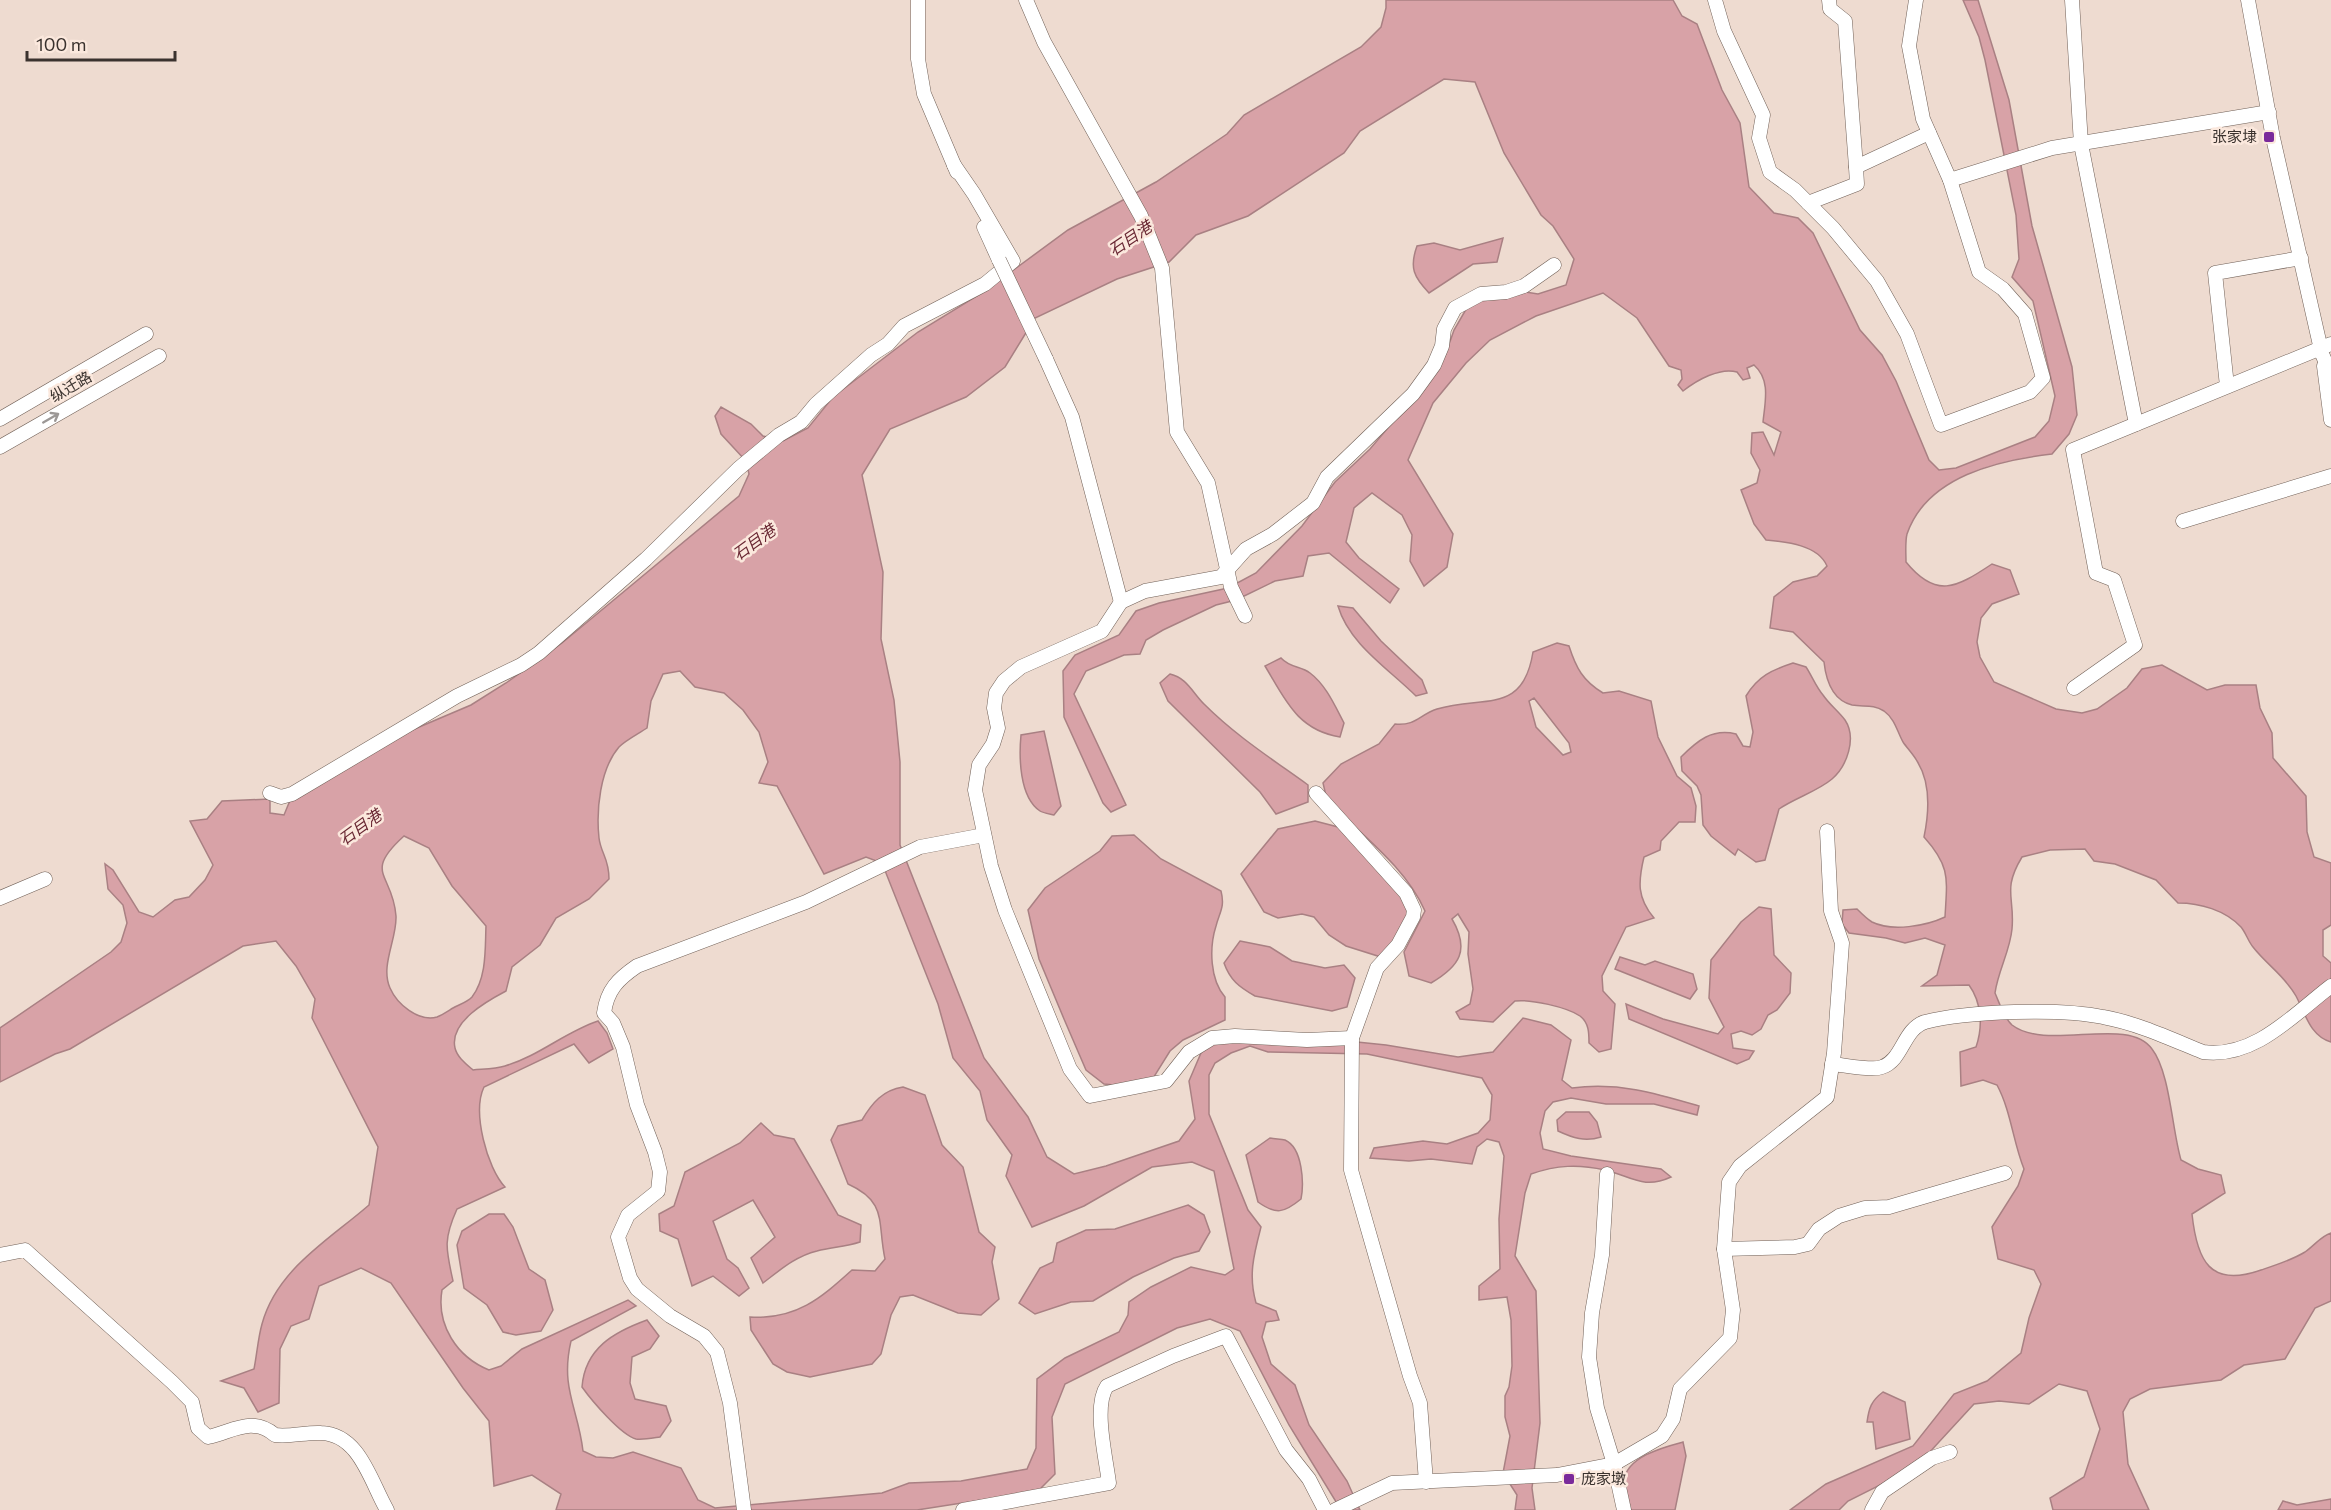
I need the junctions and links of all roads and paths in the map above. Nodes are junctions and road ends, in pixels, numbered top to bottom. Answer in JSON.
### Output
{"nodes":[{"id":1,"x":918,"y":0,"type":"edge"},
{"id":2,"x":1026,"y":0,"type":"edge"},
{"id":3,"x":1715,"y":0,"type":"edge"},
{"id":4,"x":1829,"y":0,"type":"edge"},
{"id":5,"x":1916,"y":0,"type":"edge"},
{"id":6,"x":2072,"y":0,"type":"edge"},
{"id":7,"x":2248,"y":0,"type":"edge"},
{"id":8,"x":2268,"y":112,"type":"junction"},
{"id":9,"x":1929,"y":133,"type":"junction"},
{"id":10,"x":2081,"y":144,"type":"junction"},
{"id":11,"x":954,"y":165,"type":"junction"},
{"id":12,"x":1856,"y":167,"type":"junction"},
{"id":13,"x":1950,"y":180,"type":"junction"},
{"id":14,"x":1808,"y":203,"type":"junction"},
{"id":15,"x":2301,"y":258,"type":"junction"},
{"id":16,"x":1554,"y":265,"type":"dead end"},
{"id":17,"x":146,"y":334,"type":"dead end"},
{"id":18,"x":2325,"y":348,"type":"edge"},
{"id":19,"x":159,"y":356,"type":"dead end"},
{"id":20,"x":2331,"y":374,"type":"edge"},
{"id":21,"x":2227,"y":386,"type":"junction"},
{"id":22,"x":0,"y":419,"type":"edge"},
{"id":23,"x":2331,"y":420,"type":"edge"},
{"id":24,"x":2136,"y":424,"type":"junction"},
{"id":25,"x":0,"y":447,"type":"edge"},
{"id":26,"x":2331,"y":476,"type":"edge"},
{"id":27,"x":2183,"y":521,"type":"dead end"},
{"id":28,"x":1227,"y":571,"type":"junction"},
{"id":29,"x":1121,"y":602,"type":"junction"},
{"id":30,"x":1245,"y":616,"type":"dead end"},
{"id":31,"x":2073,"y":688,"type":"dead end"},
{"id":32,"x":270,"y":793,"type":"dead end"},
{"id":33,"x":1316,"y":793,"type":"dead end"},
{"id":34,"x":1827,"y":831,"type":"dead end"},
{"id":35,"x":984,"y":836,"type":"junction"},
{"id":36,"x":45,"y":879,"type":"dead end"},
{"id":37,"x":0,"y":898,"type":"edge"},
{"id":38,"x":2331,"y":986,"type":"edge"},
{"id":39,"x":1352,"y":1038,"type":"junction"},
{"id":40,"x":1832,"y":1064,"type":"junction"},
{"id":41,"x":2005,"y":1173,"type":"dead end"},
{"id":42,"x":1607,"y":1174,"type":"dead end"},
{"id":43,"x":1724,"y":1249,"type":"junction"},
{"id":44,"x":0,"y":1255,"type":"edge"},
{"id":45,"x":1950,"y":1452,"type":"dead end"},
{"id":46,"x":1614,"y":1464,"type":"junction"},
{"id":47,"x":1426,"y":1482,"type":"junction"},
{"id":48,"x":387,"y":1510,"type":"edge"},
{"id":49,"x":744,"y":1510,"type":"edge"},
{"id":50,"x":963,"y":1510,"type":"edge"},
{"id":51,"x":1325,"y":1510,"type":"edge"},
{"id":52,"x":1336,"y":1510,"type":"edge"},
{"id":53,"x":1624,"y":1510,"type":"edge"},
{"id":54,"x":1872,"y":1510,"type":"edge"}],
"edges":[{"from":1,"to":11,"type":"street"},
{"from":2,"to":28,"type":"street"},
{"from":3,"to":14,"type":"street"},
{"from":4,"to":12,"type":"street"},
{"from":5,"to":9,"type":"street"},
{"from":6,"to":10,"type":"street"},
{"from":7,"to":8,"type":"street"},
{"from":8,"to":10,"type":"street"},
{"from":8,"to":15,"type":"street"},
{"from":9,"to":12,"type":"street"},
{"from":9,"to":13,"type":"street"},
{"from":10,"to":13,"type":"street"},
{"from":10,"to":24,"type":"street"},
{"from":11,"to":29,"type":"street","bridge":true},
{"from":11,"to":32,"type":"street"},
{"from":12,"to":14,"type":"street"},
{"from":13,"to":14,"type":"street"},
{"from":15,"to":18,"type":"street"},
{"from":15,"to":21,"type":"street"},
{"from":16,"to":28,"type":"street"},
{"from":17,"to":22,"type":"street","name":"纵迁路"},
{"from":18,"to":20,"type":"street"},
{"from":18,"to":21,"type":"street"},
{"from":18,"to":23,"type":"street"},
{"from":25,"to":19,"type":"street","name":"纵迁路","one_way":true},
{"from":21,"to":24,"type":"street"},
{"from":24,"to":31,"type":"street"},
{"from":26,"to":27,"type":"street"},
{"from":28,"to":29,"type":"street"},
{"from":28,"to":30,"type":"street"},
{"from":29,"to":35,"type":"street"},
{"from":33,"to":39,"type":"street"},
{"from":34,"to":40,"type":"street"},
{"from":35,"to":39,"type":"street"},
{"from":35,"to":49,"type":"street"},
{"from":36,"to":37,"type":"street"},
{"from":38,"to":40,"type":"street"},
{"from":39,"to":47,"type":"street"},
{"from":40,"to":43,"type":"street"},
{"from":41,"to":43,"type":"street"},
{"from":42,"to":46,"type":"street"},
{"from":43,"to":46,"type":"street"},
{"from":44,"to":48,"type":"street"},
{"from":45,"to":54,"type":"street"},
{"from":46,"to":47,"type":"street"},
{"from":46,"to":53,"type":"street"},
{"from":47,"to":52,"type":"street"},
{"from":50,"to":51,"type":"street"}]}
